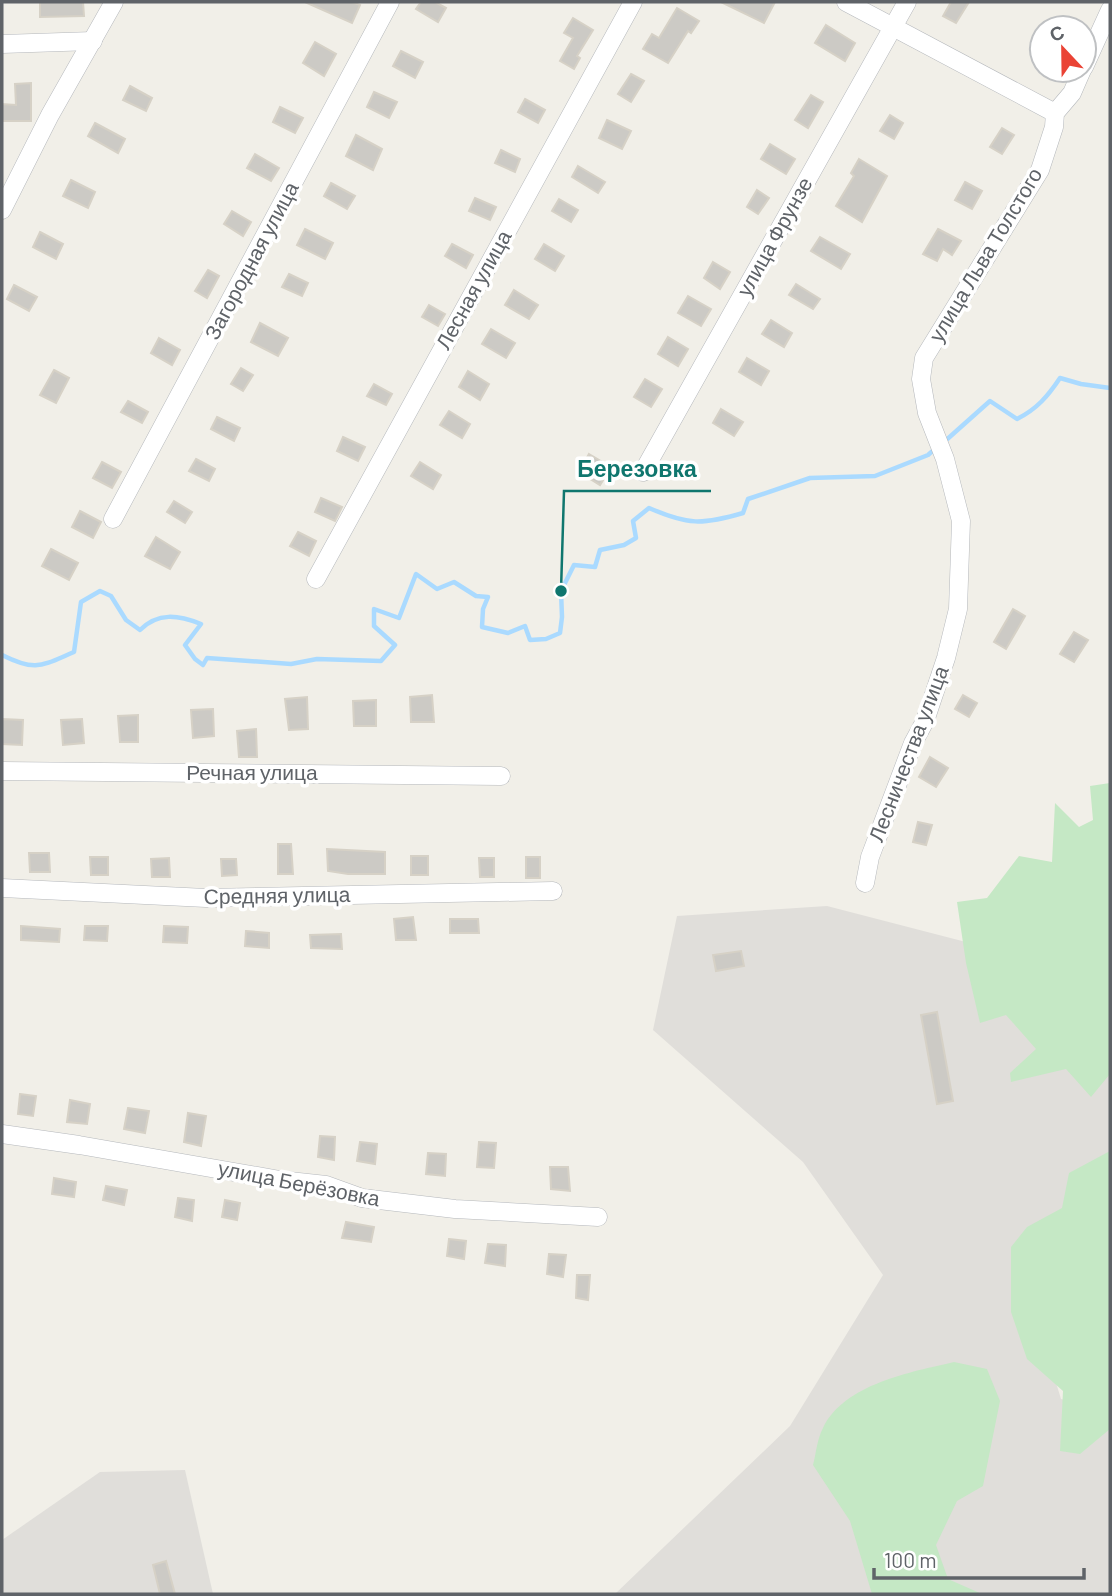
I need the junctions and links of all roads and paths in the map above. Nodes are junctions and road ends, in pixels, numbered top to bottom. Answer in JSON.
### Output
{"nodes":[{"id":1,"x":114,"y":2,"type":"edge"},
{"id":2,"x":390,"y":2,"type":"edge"},
{"id":3,"x":633,"y":2,"type":"edge"},
{"id":4,"x":846,"y":2,"type":"edge"},
{"id":5,"x":907,"y":2,"type":"edge"},
{"id":6,"x":1110,"y":10,"type":"edge"},
{"id":7,"x":893,"y":27,"type":"junction"},
{"id":8,"x":1098,"y":36,"type":"edge"},
{"id":9,"x":93,"y":41,"type":"junction"},
{"id":10,"x":2,"y":44,"type":"edge"},
{"id":11,"x":1076,"y":84,"type":"edge"},
{"id":12,"x":1055,"y":113,"type":"junction"},
{"id":13,"x":2,"y":210,"type":"edge"},
{"id":14,"x":942,"y":452,"type":"joint"},
{"id":15,"x":643,"y":472,"type":"dead end"},
{"id":16,"x":113,"y":519,"type":"dead end"},
{"id":17,"x":316,"y":579,"type":"dead end"},
{"id":18,"x":2,"y":771,"type":"edge"},
{"id":19,"x":501,"y":776,"type":"dead end"},
{"id":20,"x":865,"y":883,"type":"dead end"},
{"id":21,"x":2,"y":888,"type":"edge"},
{"id":22,"x":553,"y":891,"type":"dead end"},
{"id":23,"x":2,"y":1134,"type":"edge"},
{"id":24,"x":598,"y":1217,"type":"dead end"}],
"edges":[{"from":1,"to":9,"type":"street"},
{"from":2,"to":16,"type":"street","name":"Загородная улица"},
{"from":3,"to":17,"type":"street","name":"Лесная улица"},
{"from":4,"to":7,"type":"street"},
{"from":5,"to":7,"type":"street","name":"улица Фрунзе"},
{"from":6,"to":8,"type":"street","name":"улица Льва Толстого"},
{"from":7,"to":12,"type":"street"},
{"from":7,"to":15,"type":"street","name":"улица Фрунзе"},
{"from":9,"to":10,"type":"street"},
{"from":9,"to":13,"type":"street"},
{"from":11,"to":12,"type":"street","name":"улица Льва Толстого"},
{"from":12,"to":14,"type":"street","name":"улица Льва Толстого"},
{"from":14,"to":20,"type":"street","name":"Лесничества улица"},
{"from":18,"to":19,"type":"street","name":"Речная улица"},
{"from":21,"to":22,"type":"street","name":"Средняя улица"},
{"from":23,"to":24,"type":"street","name":"улица Берёзовка"}]}
